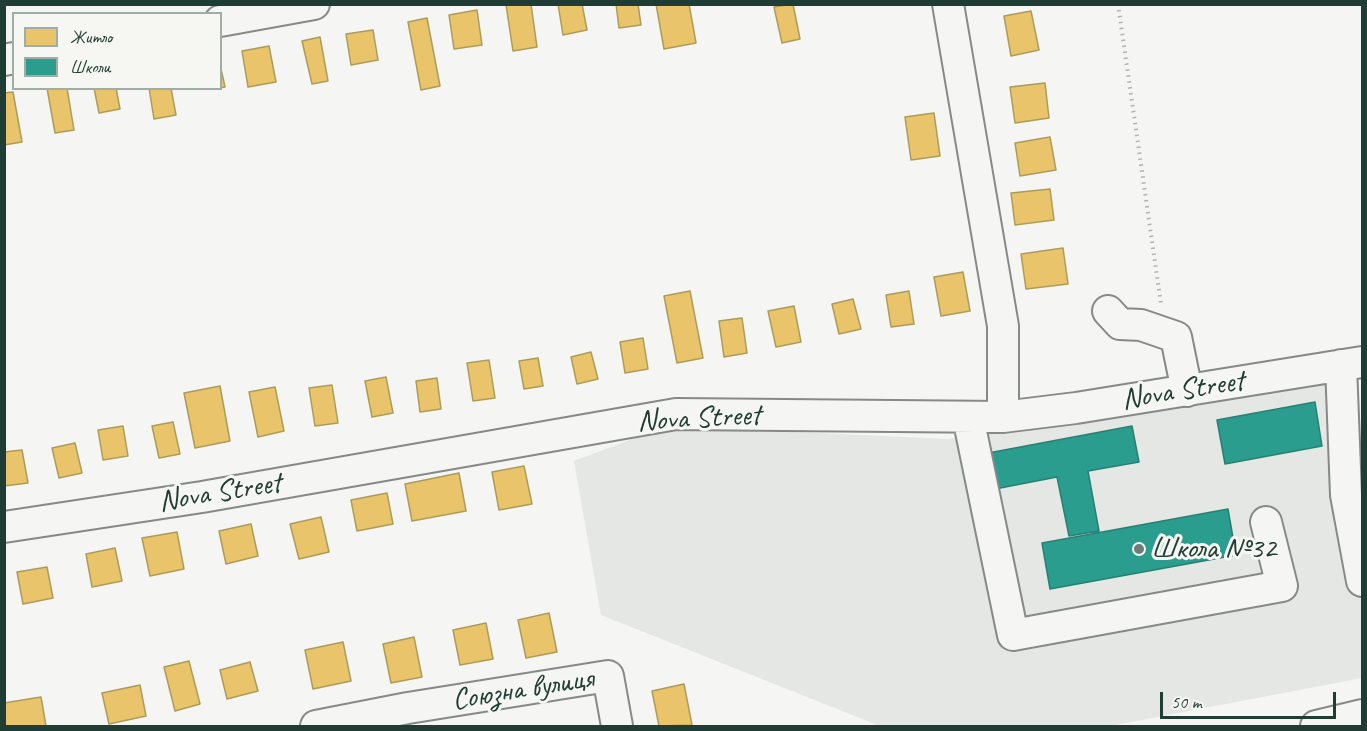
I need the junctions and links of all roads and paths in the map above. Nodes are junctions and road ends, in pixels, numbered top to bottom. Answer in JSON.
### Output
{"nodes":[{"id":1,"x":314,"y":4,"type":"edge"},
{"id":2,"x":948,"y":4,"type":"edge"},
{"id":3,"x":1118,"y":4,"type":"edge"},
{"id":4,"x":222,"y":21,"type":"edge"},
{"id":5,"x":1108,"y":311,"type":"dead end"},
{"id":6,"x":1176,"y":337,"type":"junction"},
{"id":7,"x":1352,"y":364,"type":"edge"},
{"id":8,"x":1187,"y":391,"type":"junction"},
{"id":9,"x":968,"y":417,"type":"junction"},
{"id":10,"x":1003,"y":417,"type":"junction"},
{"id":11,"x":1266,"y":522,"type":"dead end"},
{"id":12,"x":4,"y":527,"type":"edge"},
{"id":13,"x":1362,"y":581,"type":"edge"},
{"id":14,"x":1362,"y":714,"type":"edge"},
{"id":15,"x":316,"y":726,"type":"edge"},
{"id":16,"x":617,"y":726,"type":"edge"},
{"id":17,"x":1316,"y":726,"type":"edge"}],
"edges":[{"from":1,"to":4,"type":"street"},
{"from":2,"to":10,"type":"street"},
{"from":3,"to":6,"type":"path"},
{"from":5,"to":6,"type":"street"},
{"from":6,"to":8,"type":"street"},
{"from":7,"to":8,"type":"street","name":"Nova Street"},
{"from":7,"to":13,"type":"street"},
{"from":8,"to":10,"type":"street","name":"Nova Street"},
{"from":9,"to":10,"type":"street","name":"Nova Street"},
{"from":9,"to":11,"type":"street"},
{"from":9,"to":12,"type":"street","name":"Nova Street"},
{"from":14,"to":17,"type":"street"},
{"from":15,"to":16,"type":"street","name":"Союзна вулиця"}]}
